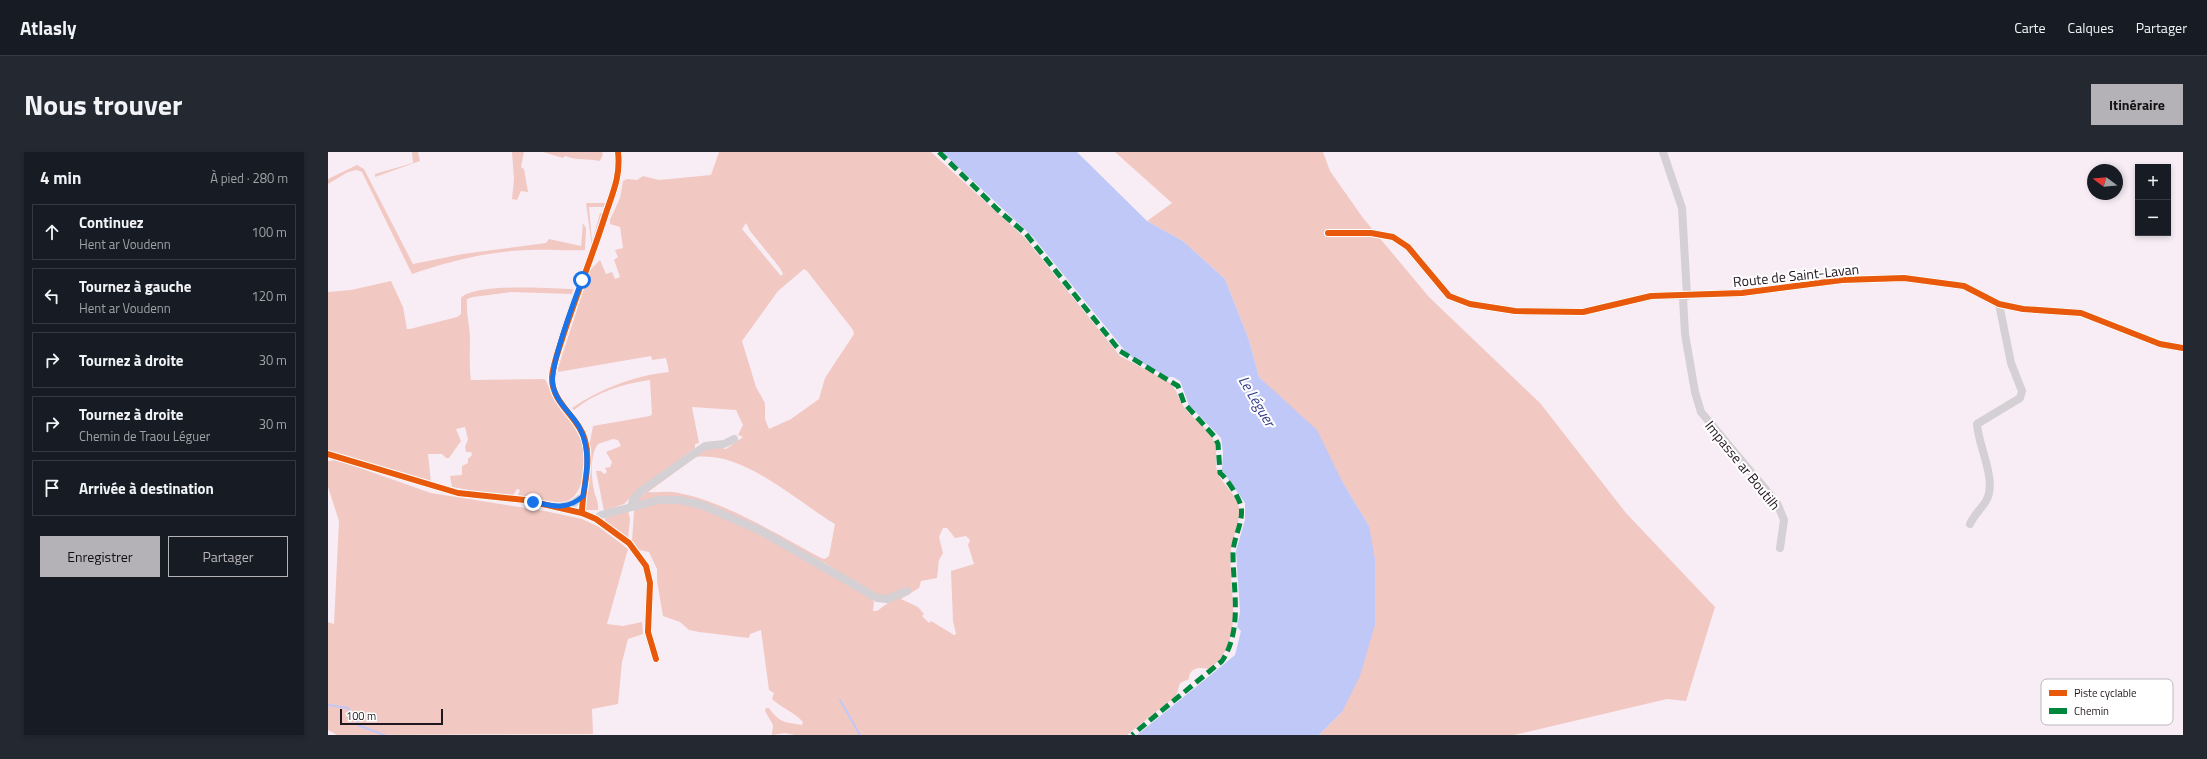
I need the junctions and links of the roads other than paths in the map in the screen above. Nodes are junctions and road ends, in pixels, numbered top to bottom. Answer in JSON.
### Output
{"nodes":[{"id":1,"x":618,"y":152,"type":"edge"},
{"id":2,"x":1663,"y":152,"type":"edge"},
{"id":3,"x":1328,"y":233,"type":"dead end"},
{"id":4,"x":1687,"y":296,"type":"junction"},
{"id":5,"x":1999,"y":304,"type":"junction"},
{"id":6,"x":2183,"y":348,"type":"edge"},
{"id":7,"x":734,"y":439,"type":"dead end"},
{"id":8,"x":328,"y":454,"type":"edge"},
{"id":9,"x":583,"y":496,"type":"junction"},
{"id":10,"x":631,"y":507,"type":"junction"},
{"id":11,"x":559,"y":508,"type":"junction"},
{"id":12,"x":582,"y":513,"type":"junction"},
{"id":13,"x":596,"y":519,"type":"junction"},
{"id":14,"x":1970,"y":524,"type":"dead end"},
{"id":15,"x":1780,"y":548,"type":"dead end"},
{"id":16,"x":907,"y":591,"type":"dead end"},
{"id":17,"x":656,"y":659,"type":"dead end"}],
"edges":[{"from":1,"to":9,"type":"street"},
{"from":2,"to":4,"type":"street"},
{"from":3,"to":4,"type":"street","name":"Route de Saint-Lavan"},
{"from":4,"to":5,"type":"street","name":"Route de Saint-Lavan"},
{"from":4,"to":15,"type":"street","name":"Impasse ar Boutilh"},
{"from":5,"to":6,"type":"street","name":"Route de Saint-Lavan"},
{"from":5,"to":14,"type":"street"},
{"from":7,"to":10,"type":"street"},
{"from":8,"to":11,"type":"street"},
{"from":9,"to":11,"type":"street"},
{"from":9,"to":12,"type":"street"},
{"from":10,"to":13,"type":"street"},
{"from":10,"to":16,"type":"street"},
{"from":11,"to":12,"type":"street"},
{"from":12,"to":13,"type":"street"},
{"from":13,"to":17,"type":"street"}]}
